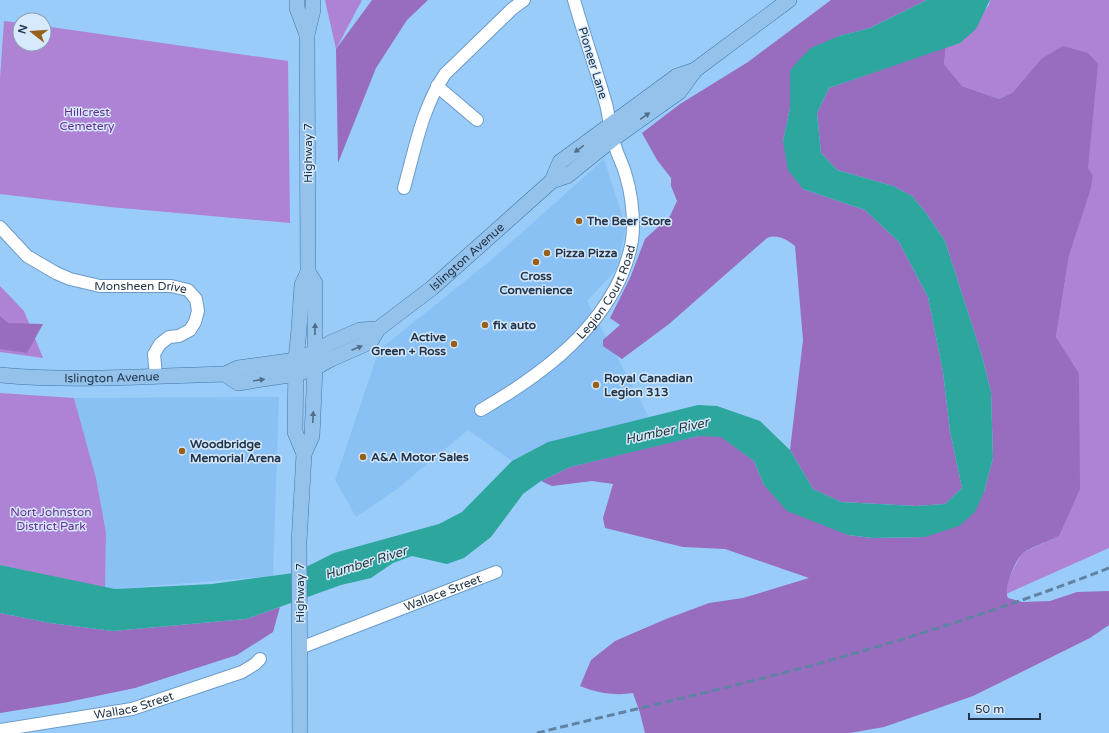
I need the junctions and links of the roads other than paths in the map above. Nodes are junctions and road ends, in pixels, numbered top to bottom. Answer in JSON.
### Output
{"nodes":[{"id":1,"x":297,"y":0,"type":"edge"},
{"id":2,"x":313,"y":0,"type":"edge"},
{"id":3,"x":524,"y":0,"type":"edge"},
{"id":4,"x":574,"y":0,"type":"edge"},
{"id":5,"x":789,"y":0,"type":"edge"},
{"id":6,"x":307,"y":35,"type":"junction"},
{"id":7,"x":437,"y":86,"type":"junction"},
{"id":8,"x":477,"y":120,"type":"dead end"},
{"id":9,"x":612,"y":132,"type":"junction"},
{"id":10,"x":404,"y":188,"type":"dead end"},
{"id":11,"x":0,"y":227,"type":"edge"},
{"id":12,"x":308,"y":272,"type":"junction"},
{"id":13,"x":378,"y":329,"type":"junction"},
{"id":14,"x":315,"y":352,"type":"junction"},
{"id":15,"x":296,"y":367,"type":"junction"},
{"id":16,"x":315,"y":368,"type":"junction"},
{"id":17,"x":0,"y":375,"type":"edge"},
{"id":18,"x":156,"y":376,"type":"junction"},
{"id":19,"x":481,"y":410,"type":"dead end"},
{"id":20,"x":304,"y":454,"type":"junction"},
{"id":21,"x":496,"y":572,"type":"dead end"},
{"id":22,"x":300,"y":648,"type":"junction"},
{"id":23,"x":260,"y":659,"type":"dead end"},
{"id":24,"x":0,"y":730,"type":"edge"},
{"id":25,"x":300,"y":733,"type":"edge"}],
"edges":[{"from":1,"to":6,"type":"main road","name":"Highway 7"},
{"from":2,"to":6,"type":"main road","name":"Highway 7"},
{"from":3,"to":7,"type":"street"},
{"from":4,"to":9,"type":"street","name":"Pioneer Lane"},
{"from":5,"to":9,"type":"main road","name":"Islington Avenue"},
{"from":6,"to":12,"type":"main road","name":"Highway 7"},
{"from":7,"to":8,"type":"street"},
{"from":7,"to":10,"type":"street"},
{"from":9,"to":13,"type":"main road","name":"Islington Avenue"},
{"from":9,"to":19,"type":"street","name":"Legion Court Road"},
{"from":11,"to":18,"type":"street","name":"Monsheen Drive"},
{"from":14,"to":12,"type":"main road","name":"Highway 7","one_way":true},
{"from":12,"to":15,"type":"main road","name":"Highway 7"},
{"from":13,"to":14,"type":"main road","name":"Islington Avenue"},
{"from":16,"to":13,"type":"main road","name":"Islington Avenue","one_way":true},
{"from":14,"to":15,"type":"main road","name":"Islington Avenue"},
{"from":14,"to":16,"type":"main road","name":"Highway 7"},
{"from":15,"to":16,"type":"main road","name":"Islington Avenue"},
{"from":15,"to":18,"type":"main road","name":"Islington Avenue"},
{"from":15,"to":20,"type":"main road","name":"Highway 7"},
{"from":20,"to":16,"type":"main road","name":"Highway 7","one_way":true},
{"from":17,"to":18,"type":"main road","name":"Islington Avenue"},
{"from":20,"to":22,"type":"main road","name":"Highway 7"},
{"from":21,"to":22,"type":"street","name":"Wallace Street"},
{"from":22,"to":25,"type":"main road","name":"Highway 7"},
{"from":23,"to":24,"type":"street","name":"Wallace Street"}]}
